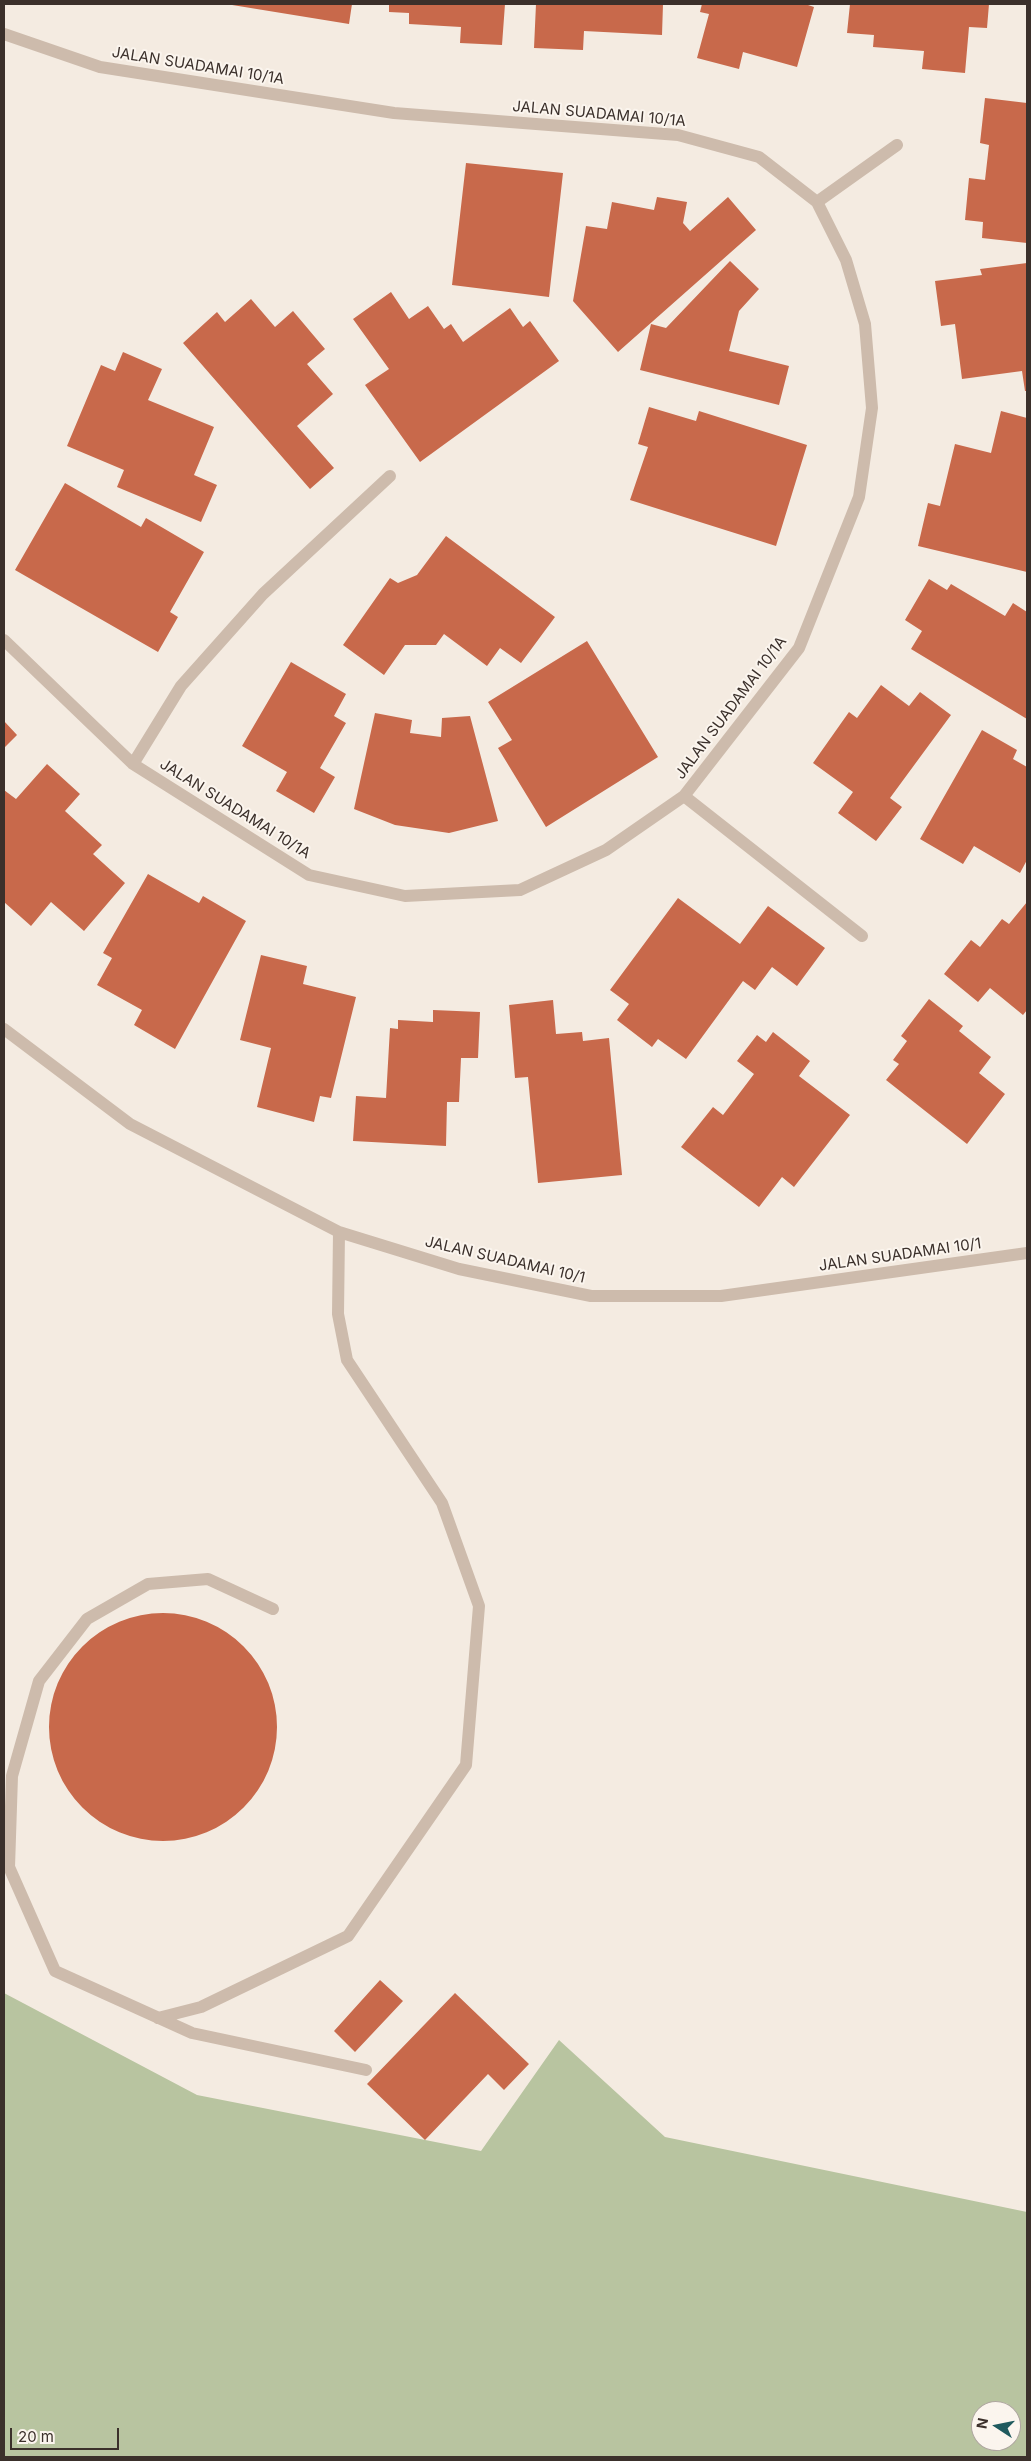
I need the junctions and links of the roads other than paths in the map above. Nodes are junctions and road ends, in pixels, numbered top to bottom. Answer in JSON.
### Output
{"nodes":[{"id":1,"x":4,"y":34,"type":"edge"},
{"id":2,"x":897,"y":145,"type":"dead end"},
{"id":3,"x":817,"y":202,"type":"junction"},
{"id":4,"x":390,"y":476,"type":"dead end"},
{"id":5,"x":4,"y":640,"type":"edge"},
{"id":6,"x":133,"y":764,"type":"junction"},
{"id":7,"x":684,"y":796,"type":"junction"},
{"id":8,"x":862,"y":936,"type":"dead end"},
{"id":9,"x":4,"y":1029,"type":"edge"},
{"id":10,"x":339,"y":1232,"type":"junction"},
{"id":11,"x":1027,"y":1253,"type":"edge"},
{"id":12,"x":273,"y":1609,"type":"dead end"},
{"id":13,"x":158,"y":2018,"type":"junction"},
{"id":14,"x":366,"y":2070,"type":"dead end"}],
"edges":[{"from":1,"to":3,"type":"street","name":"JALAN SUADAMAI 10/1A"},
{"from":2,"to":3,"type":"street"},
{"from":3,"to":7,"type":"street","name":"JALAN SUADAMAI 10/1A"},
{"from":4,"to":6,"type":"street"},
{"from":5,"to":6,"type":"street","name":"JALAN SUADAMAI 10/1A"},
{"from":6,"to":7,"type":"street","name":"JALAN SUADAMAI 10/1A"},
{"from":7,"to":8,"type":"street"},
{"from":9,"to":10,"type":"street","name":"JALAN SUADAMAI 10/1"},
{"from":10,"to":11,"type":"street","name":"JALAN SUADAMAI 10/1"},
{"from":10,"to":13,"type":"street"},
{"from":12,"to":13,"type":"street"},
{"from":13,"to":14,"type":"street"}]}
